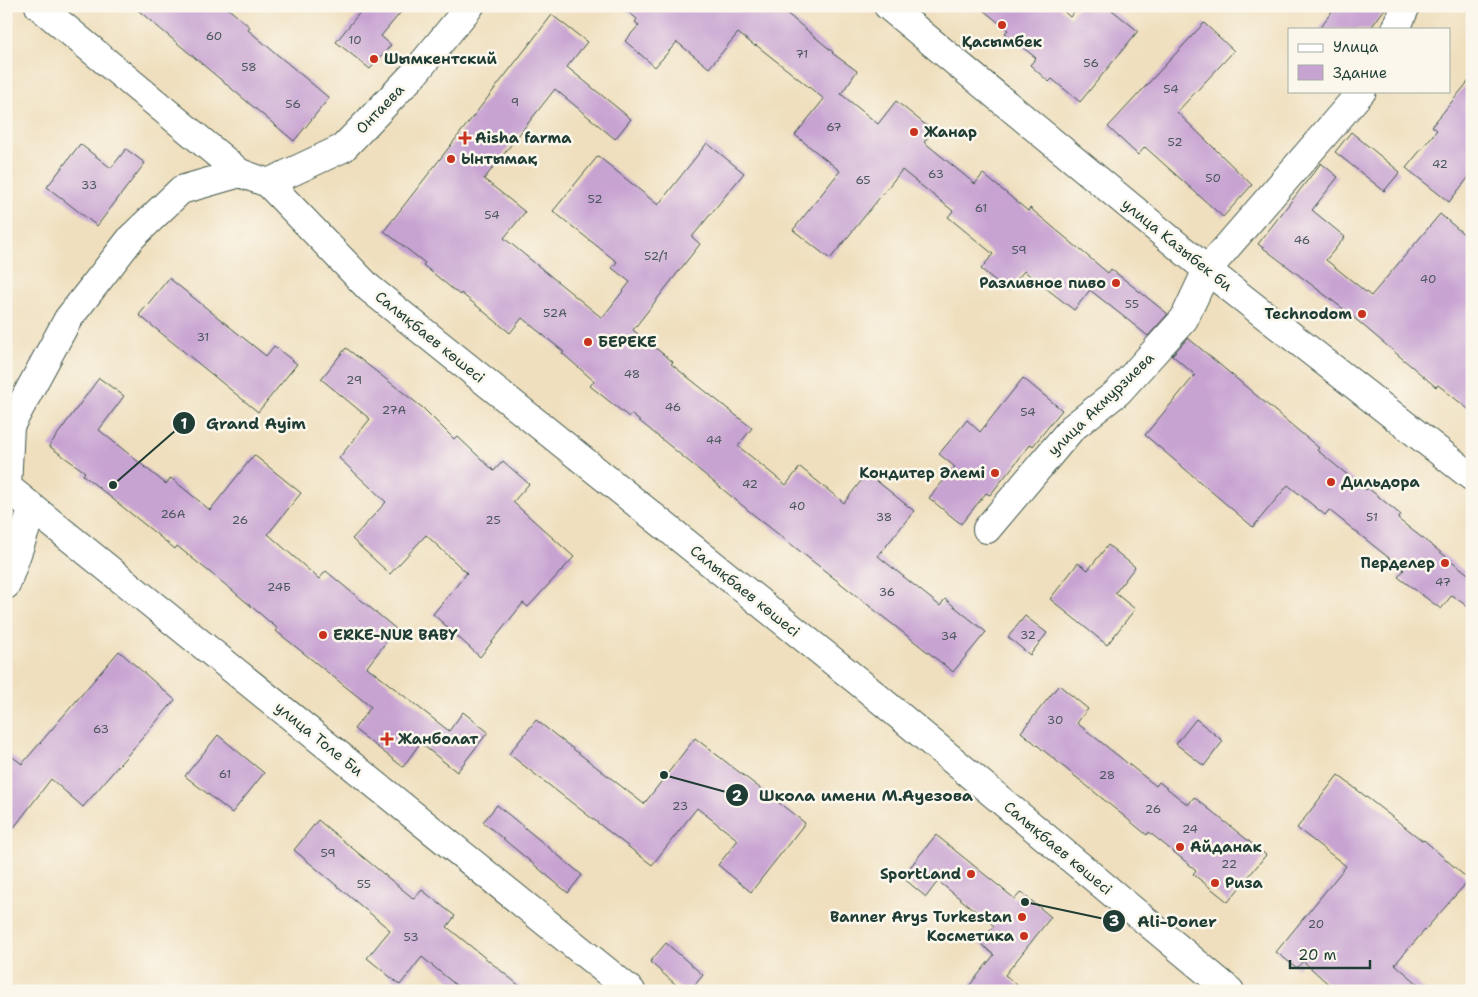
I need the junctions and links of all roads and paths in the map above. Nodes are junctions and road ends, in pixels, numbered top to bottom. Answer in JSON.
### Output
{"nodes":[{"id":1,"x":39,"y":6,"type":"edge"},
{"id":2,"x":470,"y":6,"type":"edge"},
{"id":3,"x":888,"y":6,"type":"edge"},
{"id":4,"x":1406,"y":6,"type":"edge"},
{"id":5,"x":1396,"y":28,"type":"edge"},
{"id":6,"x":1361,"y":92,"type":"edge"},
{"id":7,"x":240,"y":173,"type":"junction"},
{"id":8,"x":268,"y":183,"type":"junction"},
{"id":9,"x":1207,"y":270,"type":"junction"},
{"id":10,"x":1472,"y":477,"type":"edge"},
{"id":11,"x":7,"y":487,"type":"edge"},
{"id":12,"x":33,"y":508,"type":"junction"},
{"id":13,"x":987,"y":529,"type":"dead end"},
{"id":14,"x":6,"y":585,"type":"edge"},
{"id":15,"x":631,"y":991,"type":"edge"},
{"id":16,"x":1230,"y":991,"type":"edge"}],
"edges":[{"from":1,"to":7,"type":"street"},
{"from":2,"to":8,"type":"street","name":"Онтаева"},
{"from":3,"to":9,"type":"street","name":"улица Казыбек би"},
{"from":4,"to":5,"type":"street"},
{"from":6,"to":9,"type":"street","name":"улица Акмурзиева"},
{"from":7,"to":8,"type":"street"},
{"from":7,"to":11,"type":"street"},
{"from":8,"to":16,"type":"street","name":"Салықбаев көшесі"},
{"from":9,"to":10,"type":"street","name":"улица Казыбек би"},
{"from":9,"to":13,"type":"street","name":"улица Акмурзиева"},
{"from":11,"to":12,"type":"street","name":"улица Толе Би"},
{"from":12,"to":14,"type":"street"},
{"from":12,"to":15,"type":"street","name":"улица Толе Би"}]}
